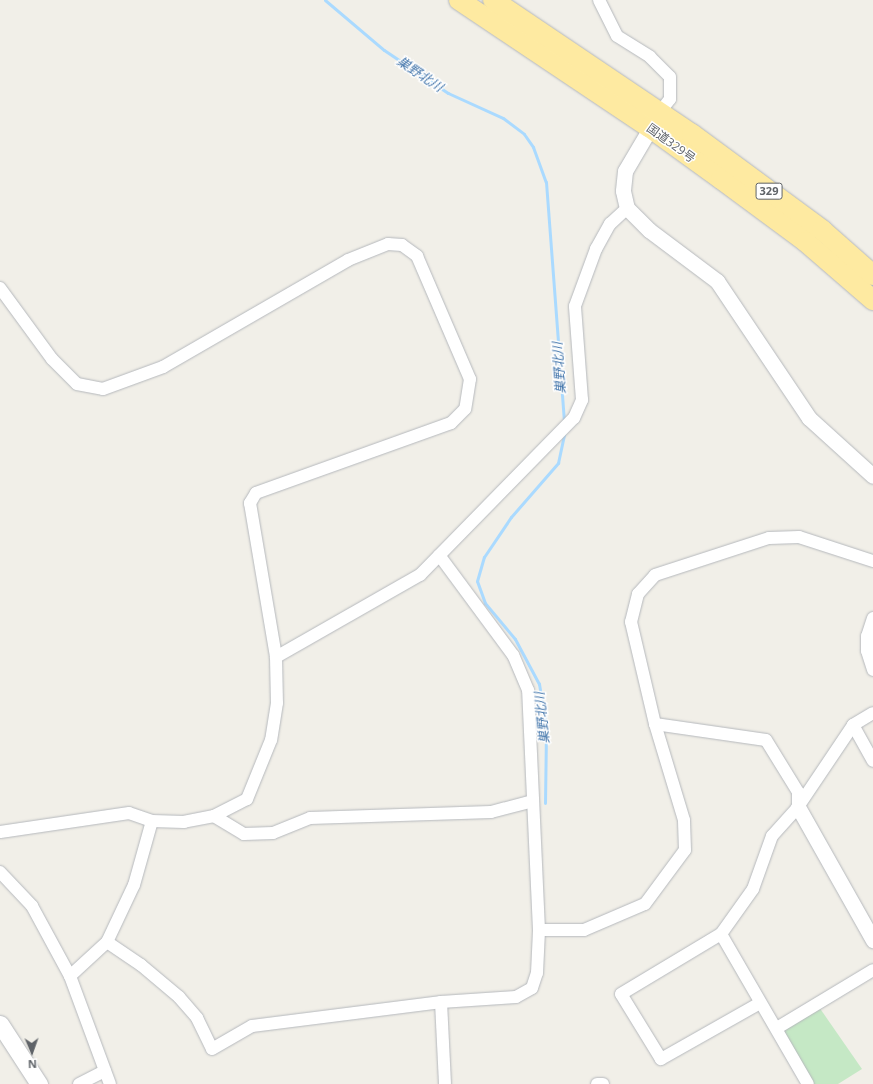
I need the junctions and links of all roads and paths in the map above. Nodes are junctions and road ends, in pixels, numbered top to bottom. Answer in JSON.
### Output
{"nodes":[{"id":1,"x":459,"y":0,"type":"edge"},
{"id":2,"x":493,"y":0,"type":"edge"},
{"id":3,"x":599,"y":0,"type":"edge"},
{"id":4,"x":655,"y":119,"type":"junction"},
{"id":5,"x":627,"y":208,"type":"junction"},
{"id":6,"x":873,"y":275,"type":"edge"},
{"id":7,"x":0,"y":288,"type":"edge"},
{"id":8,"x":873,"y":300,"type":"edge"},
{"id":9,"x":873,"y":476,"type":"edge"},
{"id":10,"x":439,"y":555,"type":"junction"},
{"id":11,"x":873,"y":561,"type":"edge"},
{"id":12,"x":873,"y":618,"type":"edge"},
{"id":13,"x":276,"y":657,"type":"junction"},
{"id":14,"x":873,"y":670,"type":"edge"},
{"id":15,"x":873,"y":713,"type":"edge"},
{"id":16,"x":655,"y":724,"type":"junction"},
{"id":17,"x":853,"y":725,"type":"junction"},
{"id":18,"x":873,"y":761,"type":"edge"},
{"id":19,"x":533,"y":802,"type":"junction"},
{"id":20,"x":798,"y":807,"type":"junction"},
{"id":21,"x":214,"y":816,"type":"junction"},
{"id":22,"x":152,"y":821,"type":"junction"},
{"id":23,"x":0,"y":832,"type":"edge"},
{"id":24,"x":0,"y":872,"type":"edge"},
{"id":25,"x":539,"y":930,"type":"junction"},
{"id":26,"x":721,"y":934,"type":"junction"},
{"id":27,"x":873,"y":940,"type":"edge"},
{"id":28,"x":107,"y":942,"type":"junction"},
{"id":29,"x":873,"y":970,"type":"edge"},
{"id":30,"x":70,"y":976,"type":"junction"},
{"id":31,"x":441,"y":1002,"type":"junction"},
{"id":32,"x":760,"y":1003,"type":"junction"},
{"id":33,"x":0,"y":1024,"type":"edge"},
{"id":34,"x":777,"y":1028,"type":"junction"},
{"id":35,"x":105,"y":1071,"type":"junction"},
{"id":36,"x":39,"y":1084,"type":"edge"},
{"id":37,"x":79,"y":1084,"type":"edge"},
{"id":38,"x":110,"y":1084,"type":"edge"},
{"id":39,"x":445,"y":1084,"type":"edge"},
{"id":40,"x":597,"y":1084,"type":"edge"},
{"id":41,"x":603,"y":1084,"type":"edge"},
{"id":42,"x":808,"y":1084,"type":"edge"}],
"edges":[{"from":1,"to":4,"type":"highway","name":"国道329号","number":"329"},
{"from":2,"to":4,"type":"highway","name":"国道329号","number":"329"},
{"from":3,"to":4,"type":"street"},
{"from":4,"to":5,"type":"street"},
{"from":4,"to":6,"type":"highway","name":"国道329号","number":"329"},
{"from":4,"to":8,"type":"highway","name":"国道329号","number":"329"},
{"from":5,"to":9,"type":"street"},
{"from":5,"to":10,"type":"street"},
{"from":7,"to":13,"type":"street"},
{"from":10,"to":13,"type":"street"},
{"from":10,"to":19,"type":"street"},
{"from":11,"to":16,"type":"street"},
{"from":12,"to":14,"type":"street"},
{"from":13,"to":21,"type":"street"},
{"from":15,"to":17,"type":"street"},
{"from":16,"to":20,"type":"street"},
{"from":16,"to":25,"type":"street"},
{"from":17,"to":18,"type":"street"},
{"from":17,"to":20,"type":"street"},
{"from":19,"to":21,"type":"street"},
{"from":19,"to":25,"type":"street"},
{"from":20,"to":26,"type":"street"},
{"from":20,"to":27,"type":"street"},
{"from":21,"to":22,"type":"street"},
{"from":22,"to":23,"type":"street"},
{"from":22,"to":28,"type":"street"},
{"from":24,"to":30,"type":"street"},
{"from":25,"to":31,"type":"street"},
{"from":26,"to":32,"type":"street"},
{"from":26,"to":32,"type":"street"},
{"from":28,"to":30,"type":"street"},
{"from":28,"to":31,"type":"street"},
{"from":29,"to":34,"type":"street"},
{"from":30,"to":35,"type":"street"},
{"from":31,"to":39,"type":"street"},
{"from":32,"to":34,"type":"street"},
{"from":33,"to":36,"type":"main road"},
{"from":34,"to":42,"type":"street"},
{"from":35,"to":37,"type":"street"},
{"from":35,"to":38,"type":"street"},
{"from":40,"to":41,"type":"street"}]}
